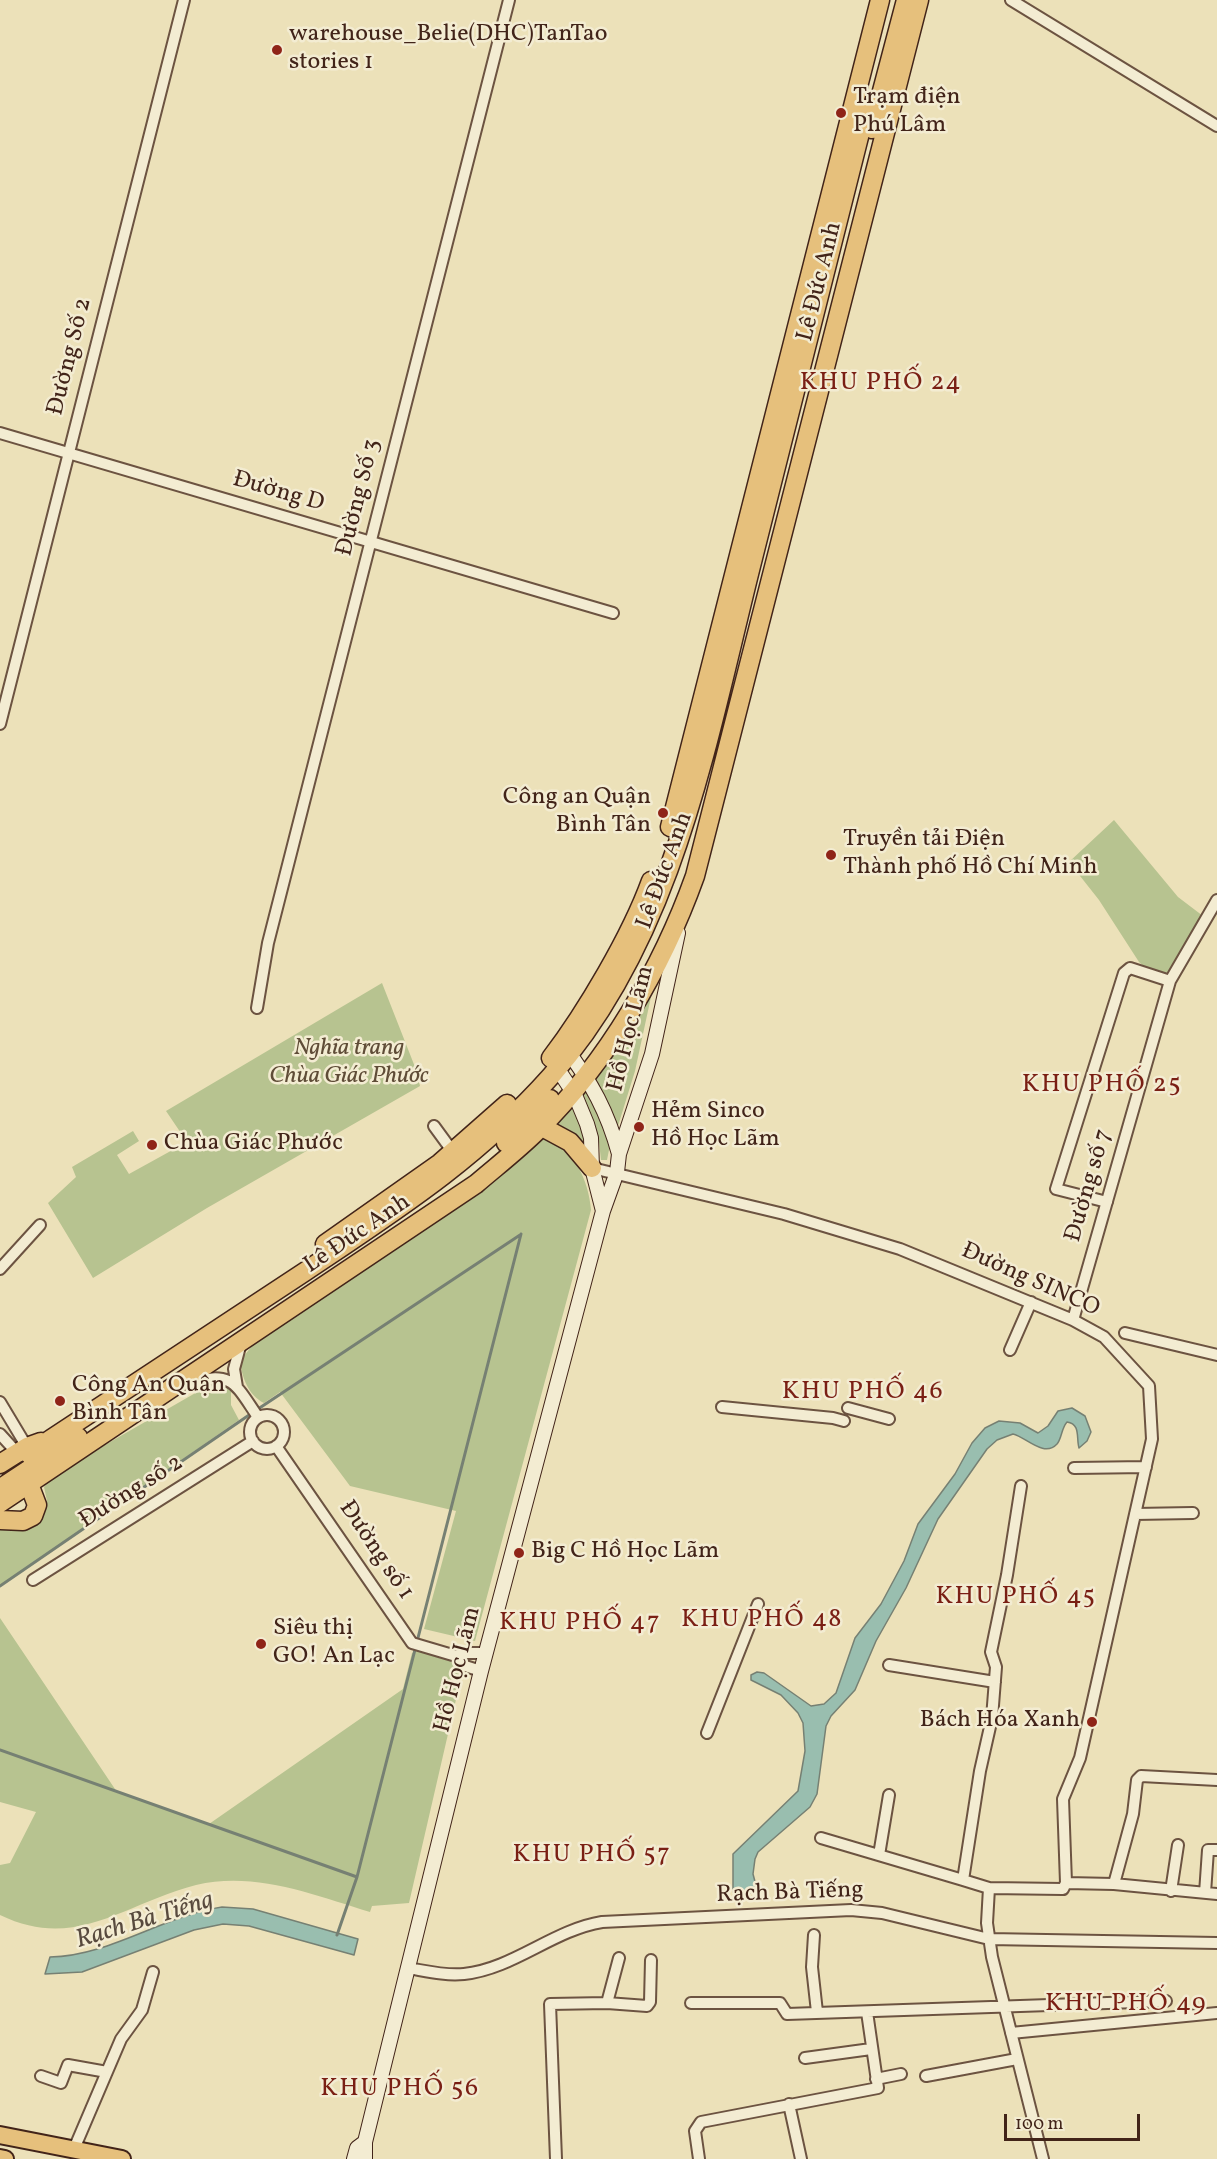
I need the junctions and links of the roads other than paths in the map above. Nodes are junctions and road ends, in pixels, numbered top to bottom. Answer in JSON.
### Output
{"nodes":[{"id":1,"x":184,"y":0,"type":"edge"},
{"id":2,"x":509,"y":0,"type":"edge"},
{"id":3,"x":880,"y":0,"type":"edge"},
{"id":4,"x":894,"y":0,"type":"edge"},
{"id":5,"x":906,"y":0,"type":"edge"},
{"id":6,"x":919,"y":0,"type":"edge"},
{"id":7,"x":1011,"y":0,"type":"edge"},
{"id":8,"x":888,"y":91,"type":"junction"},
{"id":9,"x":1217,"y":126,"type":"edge"},
{"id":10,"x":0,"y":433,"type":"edge"},
{"id":11,"x":68,"y":453,"type":"junction"},
{"id":12,"x":370,"y":542,"type":"junction"},
{"id":13,"x":613,"y":614,"type":"dead end"},
{"id":14,"x":0,"y":724,"type":"edge"},
{"id":15,"x":1217,"y":900,"type":"edge"},
{"id":16,"x":681,"y":904,"type":"junction"},
{"id":17,"x":1170,"y":981,"type":"junction"},
{"id":18,"x":256,"y":1008,"type":"dead end"},
{"id":19,"x":568,"y":1067,"type":"junction"},
{"id":20,"x":536,"y":1124,"type":"junction"},
{"id":21,"x":434,"y":1126,"type":"dead end"},
{"id":22,"x":453,"y":1152,"type":"junction"},
{"id":23,"x":620,"y":1154,"type":"junction"},
{"id":24,"x":592,"y":1168,"type":"junction"},
{"id":25,"x":617,"y":1173,"type":"junction"},
{"id":26,"x":1107,"y":1202,"type":"junction"},
{"id":27,"x":603,"y":1211,"type":"junction"},
{"id":28,"x":40,"y":1225,"type":"dead end"},
{"id":29,"x":0,"y":1269,"type":"edge"},
{"id":30,"x":1031,"y":1302,"type":"junction"},
{"id":31,"x":1073,"y":1320,"type":"junction"},
{"id":32,"x":1125,"y":1333,"type":"dead end"},
{"id":33,"x":242,"y":1342,"type":"junction"},
{"id":34,"x":1010,"y":1350,"type":"dead end"},
{"id":35,"x":1217,"y":1355,"type":"edge"},
{"id":36,"x":157,"y":1369,"type":"junction"},
{"id":37,"x":179,"y":1385,"type":"junction"},
{"id":38,"x":237,"y":1387,"type":"junction"},
{"id":39,"x":0,"y":1402,"type":"edge"},
{"id":40,"x":722,"y":1407,"type":"dead end"},
{"id":41,"x":848,"y":1408,"type":"dead end"},
{"id":42,"x":258,"y":1417,"type":"junction"},
{"id":43,"x":889,"y":1419,"type":"dead end"},
{"id":44,"x":844,"y":1421,"type":"dead end"},
{"id":45,"x":0,"y":1434,"type":"edge"},
{"id":46,"x":254,"y":1441,"type":"junction"},
{"id":47,"x":276,"y":1446,"type":"junction"},
{"id":48,"x":20,"y":1452,"type":"edge"},
{"id":49,"x":0,"y":1464,"type":"edge"},
{"id":50,"x":1146,"y":1467,"type":"junction"},
{"id":51,"x":1074,"y":1468,"type":"dead end"},
{"id":52,"x":0,"y":1476,"type":"edge"},
{"id":53,"x":29,"y":1484,"type":"junction"},
{"id":54,"x":1021,"y":1486,"type":"dead end"},
{"id":55,"x":2,"y":1497,"type":"edge"},
{"id":56,"x":1194,"y":1513,"type":"dead end"},
{"id":57,"x":1135,"y":1514,"type":"junction"},
{"id":58,"x":0,"y":1520,"type":"edge"},
{"id":59,"x":33,"y":1580,"type":"dead end"},
{"id":60,"x":758,"y":1604,"type":"dead end"},
{"id":61,"x":486,"y":1653,"type":"junction"},
{"id":62,"x":456,"y":1656,"type":"junction"},
{"id":63,"x":889,"y":1665,"type":"dead end"},
{"id":64,"x":481,"y":1671,"type":"junction"},
{"id":65,"x":995,"y":1682,"type":"junction"},
{"id":66,"x":707,"y":1732,"type":"dead end"},
{"id":67,"x":1217,"y":1780,"type":"edge"},
{"id":68,"x":890,"y":1795,"type":"dead end"},
{"id":69,"x":821,"y":1838,"type":"dead end"},
{"id":70,"x":1178,"y":1845,"type":"dead end"},
{"id":71,"x":1217,"y":1851,"type":"edge"},
{"id":72,"x":879,"y":1855,"type":"junction"},
{"id":73,"x":963,"y":1880,"type":"junction"},
{"id":74,"x":1066,"y":1883,"type":"junction"},
{"id":75,"x":1114,"y":1884,"type":"junction"},
{"id":76,"x":989,"y":1888,"type":"junction"},
{"id":77,"x":1171,"y":1891,"type":"junction"},
{"id":78,"x":1204,"y":1893,"type":"junction"},
{"id":79,"x":1217,"y":1894,"type":"edge"},
{"id":80,"x":814,"y":1935,"type":"dead end"},
{"id":81,"x":989,"y":1936,"type":"junction"},
{"id":82,"x":1217,"y":1938,"type":"edge"},
{"id":83,"x":1217,"y":1943,"type":"edge"},
{"id":84,"x":619,"y":1958,"type":"dead end"},
{"id":85,"x":651,"y":1960,"type":"dead end"},
{"id":86,"x":409,"y":1965,"type":"junction"},
{"id":87,"x":153,"y":1971,"type":"dead end"},
{"id":88,"x":1166,"y":2001,"type":"dead end"},
{"id":89,"x":607,"y":2003,"type":"junction"},
{"id":90,"x":692,"y":2003,"type":"dead end"},
{"id":91,"x":1005,"y":2007,"type":"junction"},
{"id":92,"x":817,"y":2012,"type":"junction"},
{"id":93,"x":867,"y":2012,"type":"junction"},
{"id":94,"x":1217,"y":2013,"type":"edge"},
{"id":95,"x":1011,"y":2033,"type":"junction"},
{"id":96,"x":871,"y":2049,"type":"junction"},
{"id":97,"x":805,"y":2058,"type":"dead end"},
{"id":98,"x":1017,"y":2058,"type":"junction"},
{"id":99,"x":107,"y":2072,"type":"junction"},
{"id":100,"x":900,"y":2074,"type":"dead end"},
{"id":101,"x":41,"y":2076,"type":"dead end"},
{"id":102,"x":926,"y":2076,"type":"dead end"},
{"id":103,"x":877,"y":2083,"type":"junction"},
{"id":104,"x":789,"y":2104,"type":"junction"},
{"id":105,"x":0,"y":2135,"type":"edge"},
{"id":106,"x":365,"y":2142,"type":"junction"},
{"id":107,"x":74,"y":2149,"type":"junction"},
{"id":108,"x":0,"y":2158,"type":"edge"},
{"id":109,"x":5,"y":2159,"type":"edge"},
{"id":110,"x":122,"y":2159,"type":"edge"},
{"id":111,"x":354,"y":2159,"type":"edge"},
{"id":112,"x":364,"y":2159,"type":"edge"},
{"id":113,"x":556,"y":2159,"type":"edge"},
{"id":114,"x":699,"y":2159,"type":"edge"},
{"id":115,"x":801,"y":2159,"type":"edge"},
{"id":116,"x":1043,"y":2159,"type":"edge"}],
"edges":[{"from":1,"to":11,"type":"street","name":"Đường Số 2"},
{"from":2,"to":12,"type":"street","name":"Đường Số 3"},
{"from":3,"to":19,"type":"highway","name":"Lê Đức Anh"},
{"from":4,"to":19,"type":"highway","name":"Lê Đức Anh"},
{"from":5,"to":8,"type":"highway","name":"Lê Đức Anh"},
{"from":6,"to":8,"type":"highway","name":"Lê Đức Anh"},
{"from":7,"to":9,"type":"street"},
{"from":8,"to":16,"type":"highway","name":"Lê Đức Anh"},
{"from":10,"to":11,"type":"street","name":"Đường D"},
{"from":11,"to":12,"type":"street","name":"Đường D"},
{"from":11,"to":14,"type":"street","name":"Đường Số 2"},
{"from":12,"to":13,"type":"street","name":"Đường D"},
{"from":12,"to":18,"type":"street","name":"Đường Số 3"},
{"from":15,"to":17,"type":"street","name":"Đường số 7"},
{"from":16,"to":19,"type":"highway","name":"Lê Đức Anh"},
{"from":16,"to":23,"type":"main road","name":"Hồ Học Lãm"},
{"from":17,"to":26,"type":"street","name":"Đường số 7"},
{"from":17,"to":26,"type":"street"},
{"from":19,"to":20,"type":"highway","name":"Lê Đức Anh"},
{"from":19,"to":22,"type":"highway","name":"Lê Đức Anh"},
{"from":19,"to":23,"type":"main road","name":"Hồ Học Lãm"},
{"from":19,"to":24,"type":"main road","name":"Hồ Học Lãm"},
{"from":19,"to":36,"type":"highway","name":"Lê Đức Anh"},
{"from":20,"to":24,"type":"highway"},
{"from":20,"to":33,"type":"highway","name":"Lê Đức Anh"},
{"from":20,"to":55,"type":"highway","name":"Lê Đức Anh"},
{"from":21,"to":22,"type":"street"},
{"from":22,"to":36,"type":"highway","name":"Lê Đức Anh"},
{"from":23,"to":25,"type":"main road","name":"Hồ Học Lãm"},
{"from":24,"to":25,"type":"street","name":"Đường SINCO"},
{"from":24,"to":27,"type":"main road","name":"Hồ Học Lãm"},
{"from":25,"to":27,"type":"main road","name":"Hồ Học Lãm"},
{"from":25,"to":30,"type":"street","name":"Đường SINCO"},
{"from":26,"to":31,"type":"street","name":"Đường số 7"},
{"from":27,"to":61,"type":"main road","name":"Hồ Học Lãm"},
{"from":28,"to":29,"type":"street"},
{"from":30,"to":31,"type":"street","name":"Đường SINCO"},
{"from":30,"to":34,"type":"street"},
{"from":31,"to":50,"type":"street","name":"Đường SINCO"},
{"from":32,"to":35,"type":"street"},
{"from":33,"to":37,"type":"highway","name":"Lê Đức Anh"},
{"from":33,"to":38,"type":"street"},
{"from":36,"to":48,"type":"highway","name":"Lê Đức Anh"},
{"from":37,"to":38,"type":"street"},
{"from":37,"to":53,"type":"highway","name":"Lê Đức Anh"},
{"from":38,"to":42,"type":"street"},
{"from":39,"to":48,"type":"street"},
{"from":40,"to":44,"type":"street"},
{"from":41,"to":43,"type":"street"},
{"from":42,"to":46,"type":"street"},
{"from":42,"to":47,"type":"street"},
{"from":45,"to":48,"type":"street"},
{"from":46,"to":47,"type":"street"},
{"from":46,"to":59,"type":"street","name":"Đường số 2"},
{"from":47,"to":62,"type":"street","name":"Đường số 1"},
{"from":48,"to":49,"type":"highway","name":"Lê Đức Anh"},
{"from":48,"to":52,"type":"highway","name":"Lê Đức Anh"},
{"from":50,"to":51,"type":"street"},
{"from":50,"to":57,"type":"street","name":"Đường SINCO"},
{"from":53,"to":55,"type":"highway","name":"Lê Đức Anh"},
{"from":53,"to":58,"type":"highway"},
{"from":54,"to":65,"type":"street"},
{"from":56,"to":57,"type":"street"},
{"from":57,"to":74,"type":"street","name":"Đường SINCO"},
{"from":60,"to":66,"type":"street"},
{"from":61,"to":62,"type":"street","name":"Đường số 1"},
{"from":61,"to":64,"type":"main road","name":"Hồ Học Lãm"},
{"from":62,"to":64,"type":"street","name":"Đường số 1"},
{"from":63,"to":65,"type":"street"},
{"from":64,"to":86,"type":"main road","name":"Hồ Học Lãm"},
{"from":65,"to":73,"type":"street"},
{"from":67,"to":75,"type":"street"},
{"from":68,"to":72,"type":"street"},
{"from":69,"to":72,"type":"street"},
{"from":70,"to":77,"type":"street"},
{"from":71,"to":78,"type":"street"},
{"from":72,"to":73,"type":"street"},
{"from":73,"to":76,"type":"street"},
{"from":74,"to":75,"type":"street"},
{"from":74,"to":76,"type":"street"},
{"from":75,"to":77,"type":"street"},
{"from":76,"to":81,"type":"street"},
{"from":77,"to":78,"type":"street"},
{"from":78,"to":79,"type":"street"},
{"from":80,"to":92,"type":"street"},
{"from":81,"to":82,"type":"street","name":"Rạch Bà Tiếng"},
{"from":81,"to":83,"type":"street","name":"Rạch Bà Tiếng"},
{"from":81,"to":86,"type":"street","name":"Rạch Bà Tiếng"},
{"from":81,"to":91,"type":"street"},
{"from":84,"to":89,"type":"street"},
{"from":85,"to":89,"type":"street"},
{"from":86,"to":106,"type":"main road","name":"Hồ Học Lãm"},
{"from":87,"to":99,"type":"street"},
{"from":88,"to":91,"type":"street"},
{"from":89,"to":113,"type":"street"},
{"from":90,"to":92,"type":"street"},
{"from":91,"to":93,"type":"street"},
{"from":91,"to":95,"type":"street"},
{"from":92,"to":93,"type":"street"},
{"from":93,"to":96,"type":"street"},
{"from":94,"to":95,"type":"street"},
{"from":95,"to":98,"type":"street"},
{"from":96,"to":97,"type":"street"},
{"from":96,"to":103,"type":"street"},
{"from":98,"to":102,"type":"street"},
{"from":98,"to":116,"type":"street"},
{"from":99,"to":101,"type":"street"},
{"from":99,"to":107,"type":"street"},
{"from":100,"to":103,"type":"street"},
{"from":103,"to":104,"type":"street"},
{"from":104,"to":114,"type":"street"},
{"from":104,"to":115,"type":"street"},
{"from":105,"to":107,"type":"main road"},
{"from":106,"to":111,"type":"main road","name":"Hồ Học Lãm"},
{"from":106,"to":112,"type":"main road","name":"Hồ Học Lãm"},
{"from":107,"to":110,"type":"main road"},
{"from":108,"to":109,"type":"main road"}]}
